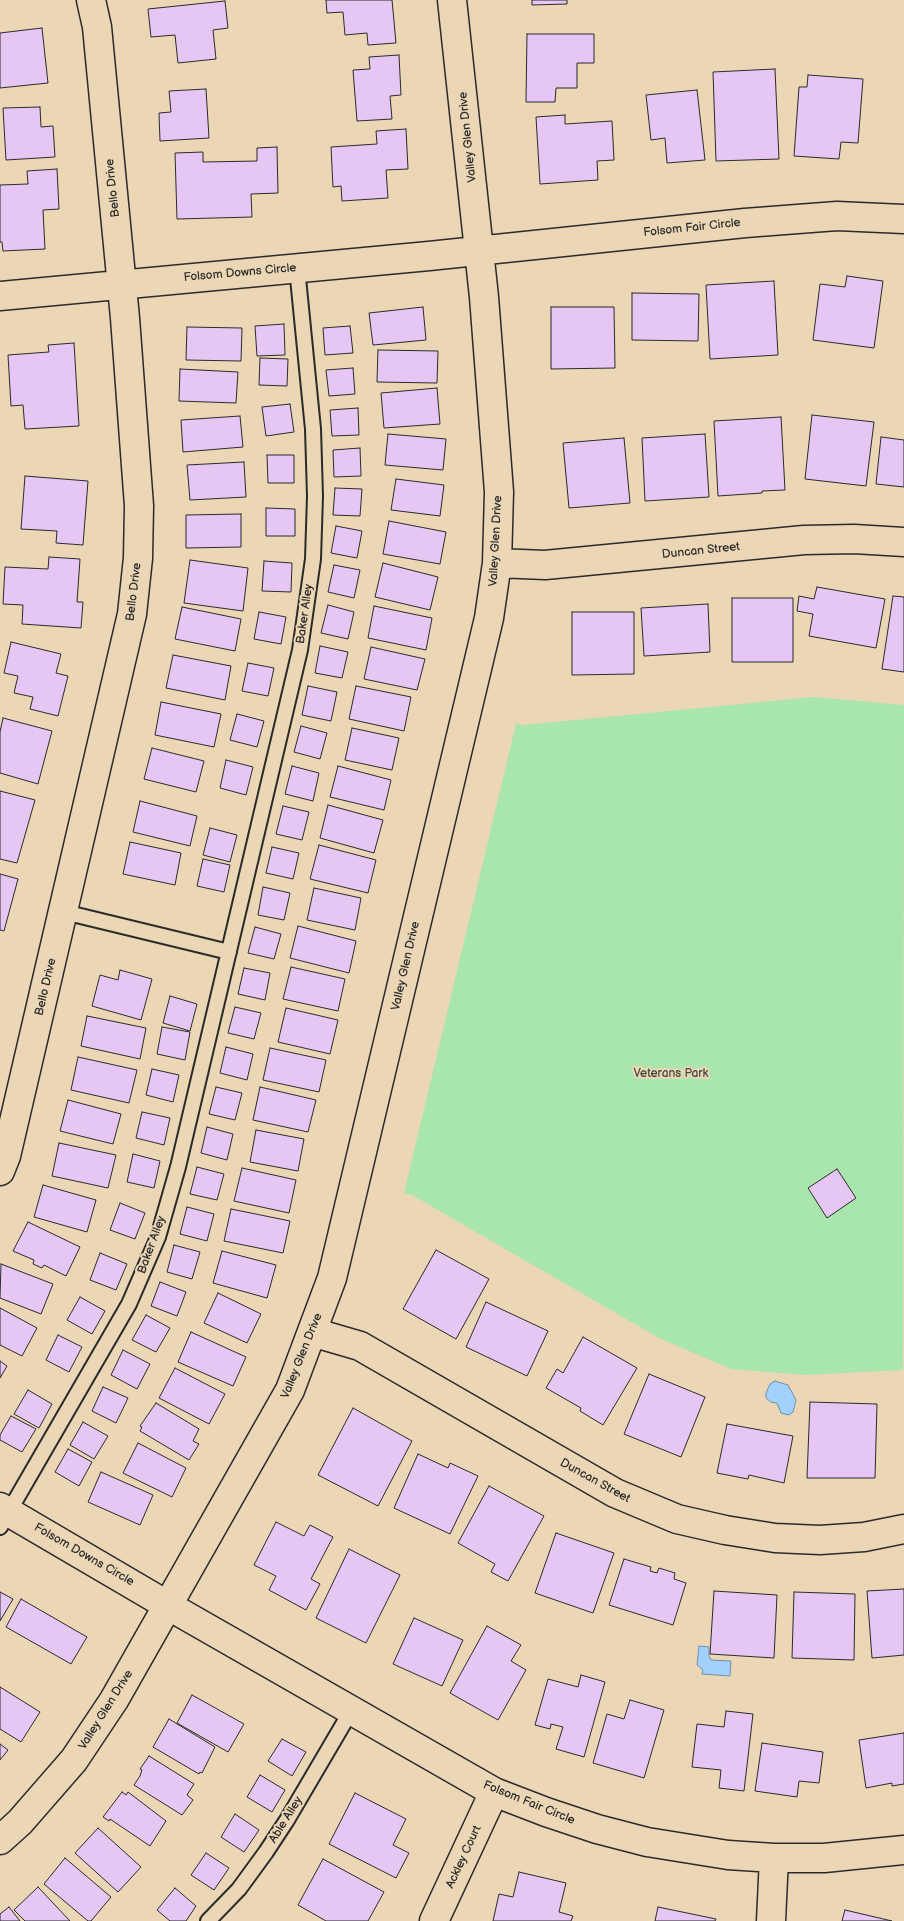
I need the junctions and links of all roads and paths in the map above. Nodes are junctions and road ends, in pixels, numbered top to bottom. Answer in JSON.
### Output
{"nodes":[{"id":1,"x":91,"y":0,"type":"edge"},
{"id":2,"x":452,"y":0,"type":"edge"},
{"id":3,"x":904,"y":219,"type":"edge"},
{"id":4,"x":480,"y":249,"type":"junction"},
{"id":5,"x":297,"y":268,"type":"junction"},
{"id":6,"x":122,"y":285,"type":"junction"},
{"id":7,"x":0,"y":296,"type":"edge"},
{"id":8,"x":904,"y":542,"type":"edge"},
{"id":9,"x":497,"y":563,"type":"junction"},
{"id":10,"x":64,"y":912,"type":"junction"},
{"id":11,"x":229,"y":952,"type":"junction"},
{"id":12,"x":0,"y":1171,"type":"edge"},
{"id":13,"x":312,"y":1332,"type":"junction"},
{"id":14,"x":3,"y":1515,"type":"edge"},
{"id":15,"x":904,"y":1529,"type":"edge"},
{"id":16,"x":167,"y":1605,"type":"junction"},
{"id":17,"x":351,"y":1711,"type":"junction"},
{"id":18,"x":494,"y":1792,"type":"junction"},
{"id":19,"x":0,"y":1840,"type":"edge"},
{"id":20,"x":904,"y":1850,"type":"edge"},
{"id":21,"x":774,"y":1858,"type":"junction"},
{"id":22,"x":208,"y":1921,"type":"edge"},
{"id":23,"x":434,"y":1921,"type":"edge"},
{"id":24,"x":771,"y":1921,"type":"edge"}],
"edges":[{"from":1,"to":6,"type":"street","name":"Bello Drive"},
{"from":2,"to":4,"type":"street","name":"Valley Glen Drive"},
{"from":3,"to":4,"type":"street","name":"Folsom Fair Circle"},
{"from":4,"to":5,"type":"street","name":"Folsom Downs Circle"},
{"from":4,"to":9,"type":"street","name":"Valley Glen Drive"},
{"from":5,"to":6,"type":"street","name":"Folsom Downs Circle"},
{"from":5,"to":11,"type":"lane","name":"Baker Alley"},
{"from":6,"to":7,"type":"street","name":"Folsom Downs Circle"},
{"from":6,"to":10,"type":"street","name":"Bello Drive"},
{"from":8,"to":9,"type":"street","name":"Duncan Street"},
{"from":9,"to":13,"type":"street","name":"Valley Glen Drive"},
{"from":10,"to":11,"type":"lane"},
{"from":10,"to":12,"type":"street","name":"Bello Drive"},
{"from":11,"to":14,"type":"lane","name":"Baker Alley"},
{"from":13,"to":15,"type":"street","name":"Duncan Street"},
{"from":13,"to":16,"type":"street","name":"Valley Glen Drive"},
{"from":14,"to":16,"type":"street","name":"Folsom Downs Circle"},
{"from":16,"to":17,"type":"street","name":"Folsom Fair Circle"},
{"from":16,"to":19,"type":"street","name":"Valley Glen Drive"},
{"from":17,"to":18,"type":"street","name":"Folsom Fair Circle"},
{"from":17,"to":22,"type":"lane","name":"Able Alley"},
{"from":18,"to":21,"type":"street","name":"Folsom Fair Circle"},
{"from":18,"to":23,"type":"street","name":"Ackley Court"},
{"from":20,"to":21,"type":"street","name":"Folsom Fair Circle"},
{"from":21,"to":24,"type":"street"}]}
